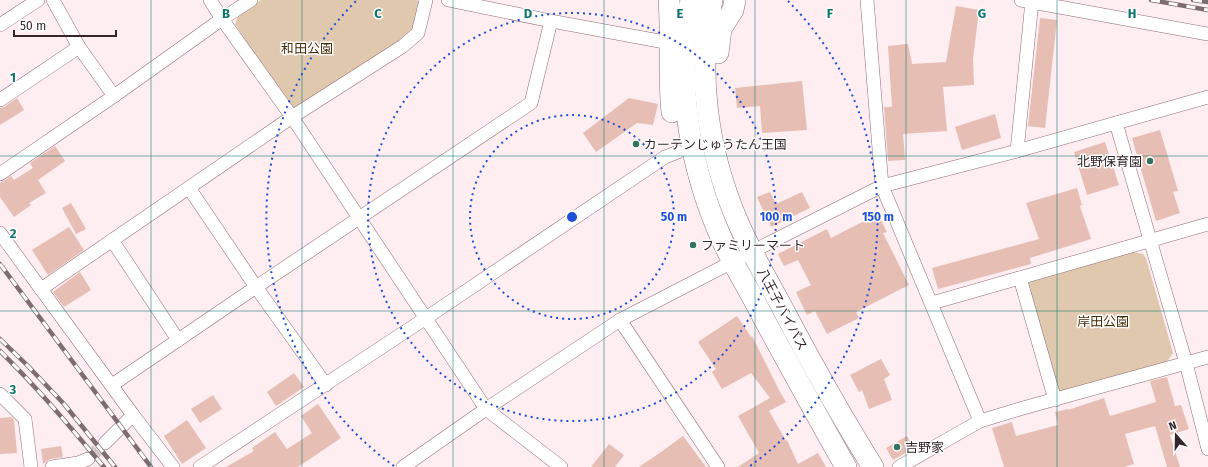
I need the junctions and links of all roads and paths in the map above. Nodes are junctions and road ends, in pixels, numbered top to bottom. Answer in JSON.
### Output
{"nodes":[{"id":1,"x":37,"y":0,"type":"edge"},
{"id":2,"x":53,"y":0,"type":"edge"},
{"id":3,"x":210,"y":0,"type":"edge"},
{"id":4,"x":251,"y":0,"type":"edge"},
{"id":5,"x":426,"y":0,"type":"edge"},
{"id":6,"x":448,"y":0,"type":"edge"},
{"id":7,"x":670,"y":0,"type":"edge"},
{"id":8,"x":691,"y":0,"type":"edge"},
{"id":9,"x":712,"y":0,"type":"edge"},
{"id":10,"x":735,"y":0,"type":"edge"},
{"id":11,"x":867,"y":0,"type":"edge"},
{"id":12,"x":1026,"y":1,"type":"edge"},
{"id":13,"x":222,"y":19,"type":"junction"},
{"id":14,"x":551,"y":22,"type":"junction"},
{"id":15,"x":0,"y":25,"type":"edge"},
{"id":16,"x":1208,"y":34,"type":"edge"},
{"id":17,"x":670,"y":43,"type":"junction"},
{"id":18,"x":79,"y":47,"type":"junction"},
{"id":19,"x":114,"y":96,"type":"junction"},
{"id":20,"x":1208,"y":97,"type":"edge"},
{"id":21,"x":0,"y":100,"type":"edge"},
{"id":22,"x":292,"y":117,"type":"junction"},
{"id":23,"x":1116,"y":123,"type":"junction"},
{"id":24,"x":1017,"y":151,"type":"junction"},
{"id":25,"x":678,"y":152,"type":"junction"},
{"id":26,"x":0,"y":174,"type":"edge"},
{"id":27,"x":882,"y":186,"type":"junction"},
{"id":28,"x":189,"y":188,"type":"junction"},
{"id":29,"x":359,"y":219,"type":"junction"},
{"id":30,"x":1208,"y":224,"type":"edge"},
{"id":31,"x":0,"y":233,"type":"edge"},
{"id":32,"x":112,"y":240,"type":"junction"},
{"id":33,"x":1150,"y":240,"type":"junction"},
{"id":34,"x":752,"y":252,"type":"junction"},
{"id":35,"x":733,"y":261,"type":"junction"},
{"id":36,"x":1020,"y":278,"type":"junction"},
{"id":37,"x":256,"y":287,"type":"junction"},
{"id":38,"x":40,"y":289,"type":"junction"},
{"id":39,"x":932,"y":303,"type":"junction"},
{"id":40,"x":426,"y":318,"type":"junction"},
{"id":41,"x":620,"y":320,"type":"junction"},
{"id":42,"x":178,"y":340,"type":"junction"},
{"id":43,"x":1208,"y":357,"type":"edge"},
{"id":44,"x":1186,"y":363,"type":"junction"},
{"id":45,"x":112,"y":385,"type":"junction"},
{"id":46,"x":326,"y":385,"type":"junction"},
{"id":47,"x":0,"y":394,"type":"edge"},
{"id":48,"x":1055,"y":400,"type":"junction"},
{"id":49,"x":486,"y":409,"type":"junction"},
{"id":50,"x":133,"y":416,"type":"junction"},
{"id":51,"x":980,"y":421,"type":"junction"},
{"id":52,"x":105,"y":443,"type":"tunnel mouth"},
{"id":53,"x":1208,"y":449,"type":"edge"},
{"id":54,"x":88,"y":459,"type":"tunnel mouth"},
{"id":55,"x":31,"y":467,"type":"edge"},
{"id":56,"x":52,"y":467,"type":"edge"},
{"id":57,"x":173,"y":467,"type":"edge"},
{"id":58,"x":200,"y":467,"type":"edge"},
{"id":59,"x":402,"y":467,"type":"edge"},
{"id":60,"x":561,"y":467,"type":"edge"},
{"id":61,"x":718,"y":467,"type":"edge"},
{"id":62,"x":846,"y":467,"type":"edge"},
{"id":63,"x":873,"y":467,"type":"edge"},
{"id":64,"x":899,"y":467,"type":"edge"}],
"edges":[{"from":1,"to":15,"type":"street"},
{"from":2,"to":18,"type":"street"},
{"from":3,"to":13,"type":"street"},
{"from":4,"to":13,"type":"street"},
{"from":5,"to":22,"type":"street"},
{"from":6,"to":14,"type":"street"},
{"from":7,"to":17,"type":"highway"},
{"from":8,"to":35,"type":"highway","name":"八王子バイパス"},
{"from":9,"to":34,"type":"highway","name":"八王子バイパス"},
{"from":10,"to":34,"type":"highway"},
{"from":11,"to":27,"type":"street"},
{"from":12,"to":16,"type":"street"},
{"from":12,"to":24,"type":"street"},
{"from":13,"to":19,"type":"street"},
{"from":13,"to":22,"type":"street"},
{"from":14,"to":17,"type":"street"},
{"from":14,"to":29,"type":"street"},
{"from":17,"to":25,"type":"highway"},
{"from":18,"to":19,"type":"street"},
{"from":18,"to":21,"type":"street"},
{"from":19,"to":26,"type":"street"},
{"from":20,"to":23,"type":"street"},
{"from":22,"to":28,"type":"street"},
{"from":22,"to":29,"type":"street"},
{"from":23,"to":24,"type":"street"},
{"from":23,"to":33,"type":"street"},
{"from":24,"to":27,"type":"street"},
{"from":25,"to":35,"type":"highway"},
{"from":25,"to":40,"type":"street"},
{"from":27,"to":34,"type":"street"},
{"from":27,"to":39,"type":"street"},
{"from":28,"to":32,"type":"street"},
{"from":28,"to":37,"type":"street"},
{"from":29,"to":37,"type":"street"},
{"from":29,"to":40,"type":"street"},
{"from":30,"to":33,"type":"street"},
{"from":31,"to":38,"type":"street"},
{"from":32,"to":38,"type":"street"},
{"from":32,"to":42,"type":"street"},
{"from":33,"to":36,"type":"street"},
{"from":33,"to":44,"type":"street"},
{"from":34,"to":35,"type":"street"},
{"from":34,"to":63,"type":"highway","name":"八王子バイパス"},
{"from":35,"to":41,"type":"street"},
{"from":35,"to":62,"type":"highway","name":"八王子バイパス"},
{"from":36,"to":39,"type":"street"},
{"from":36,"to":48,"type":"street"},
{"from":37,"to":42,"type":"street"},
{"from":37,"to":46,"type":"street"},
{"from":38,"to":45,"type":"street"},
{"from":39,"to":51,"type":"street"},
{"from":40,"to":46,"type":"street"},
{"from":40,"to":49,"type":"street"},
{"from":41,"to":49,"type":"street"},
{"from":41,"to":61,"type":"street"},
{"from":42,"to":45,"type":"street"},
{"from":43,"to":44,"type":"street"},
{"from":44,"to":48,"type":"street"},
{"from":44,"to":53,"type":"street"},
{"from":45,"to":50,"type":"street"},
{"from":46,"to":58,"type":"street"},
{"from":47,"to":55,"type":"street"},
{"from":48,"to":51,"type":"street"},
{"from":49,"to":59,"type":"street"},
{"from":49,"to":60,"type":"street"},
{"from":50,"to":52,"type":"street"},
{"from":50,"to":57,"type":"street"},
{"from":51,"to":64,"type":"street"},
{"from":54,"to":56,"type":"street"}]}
